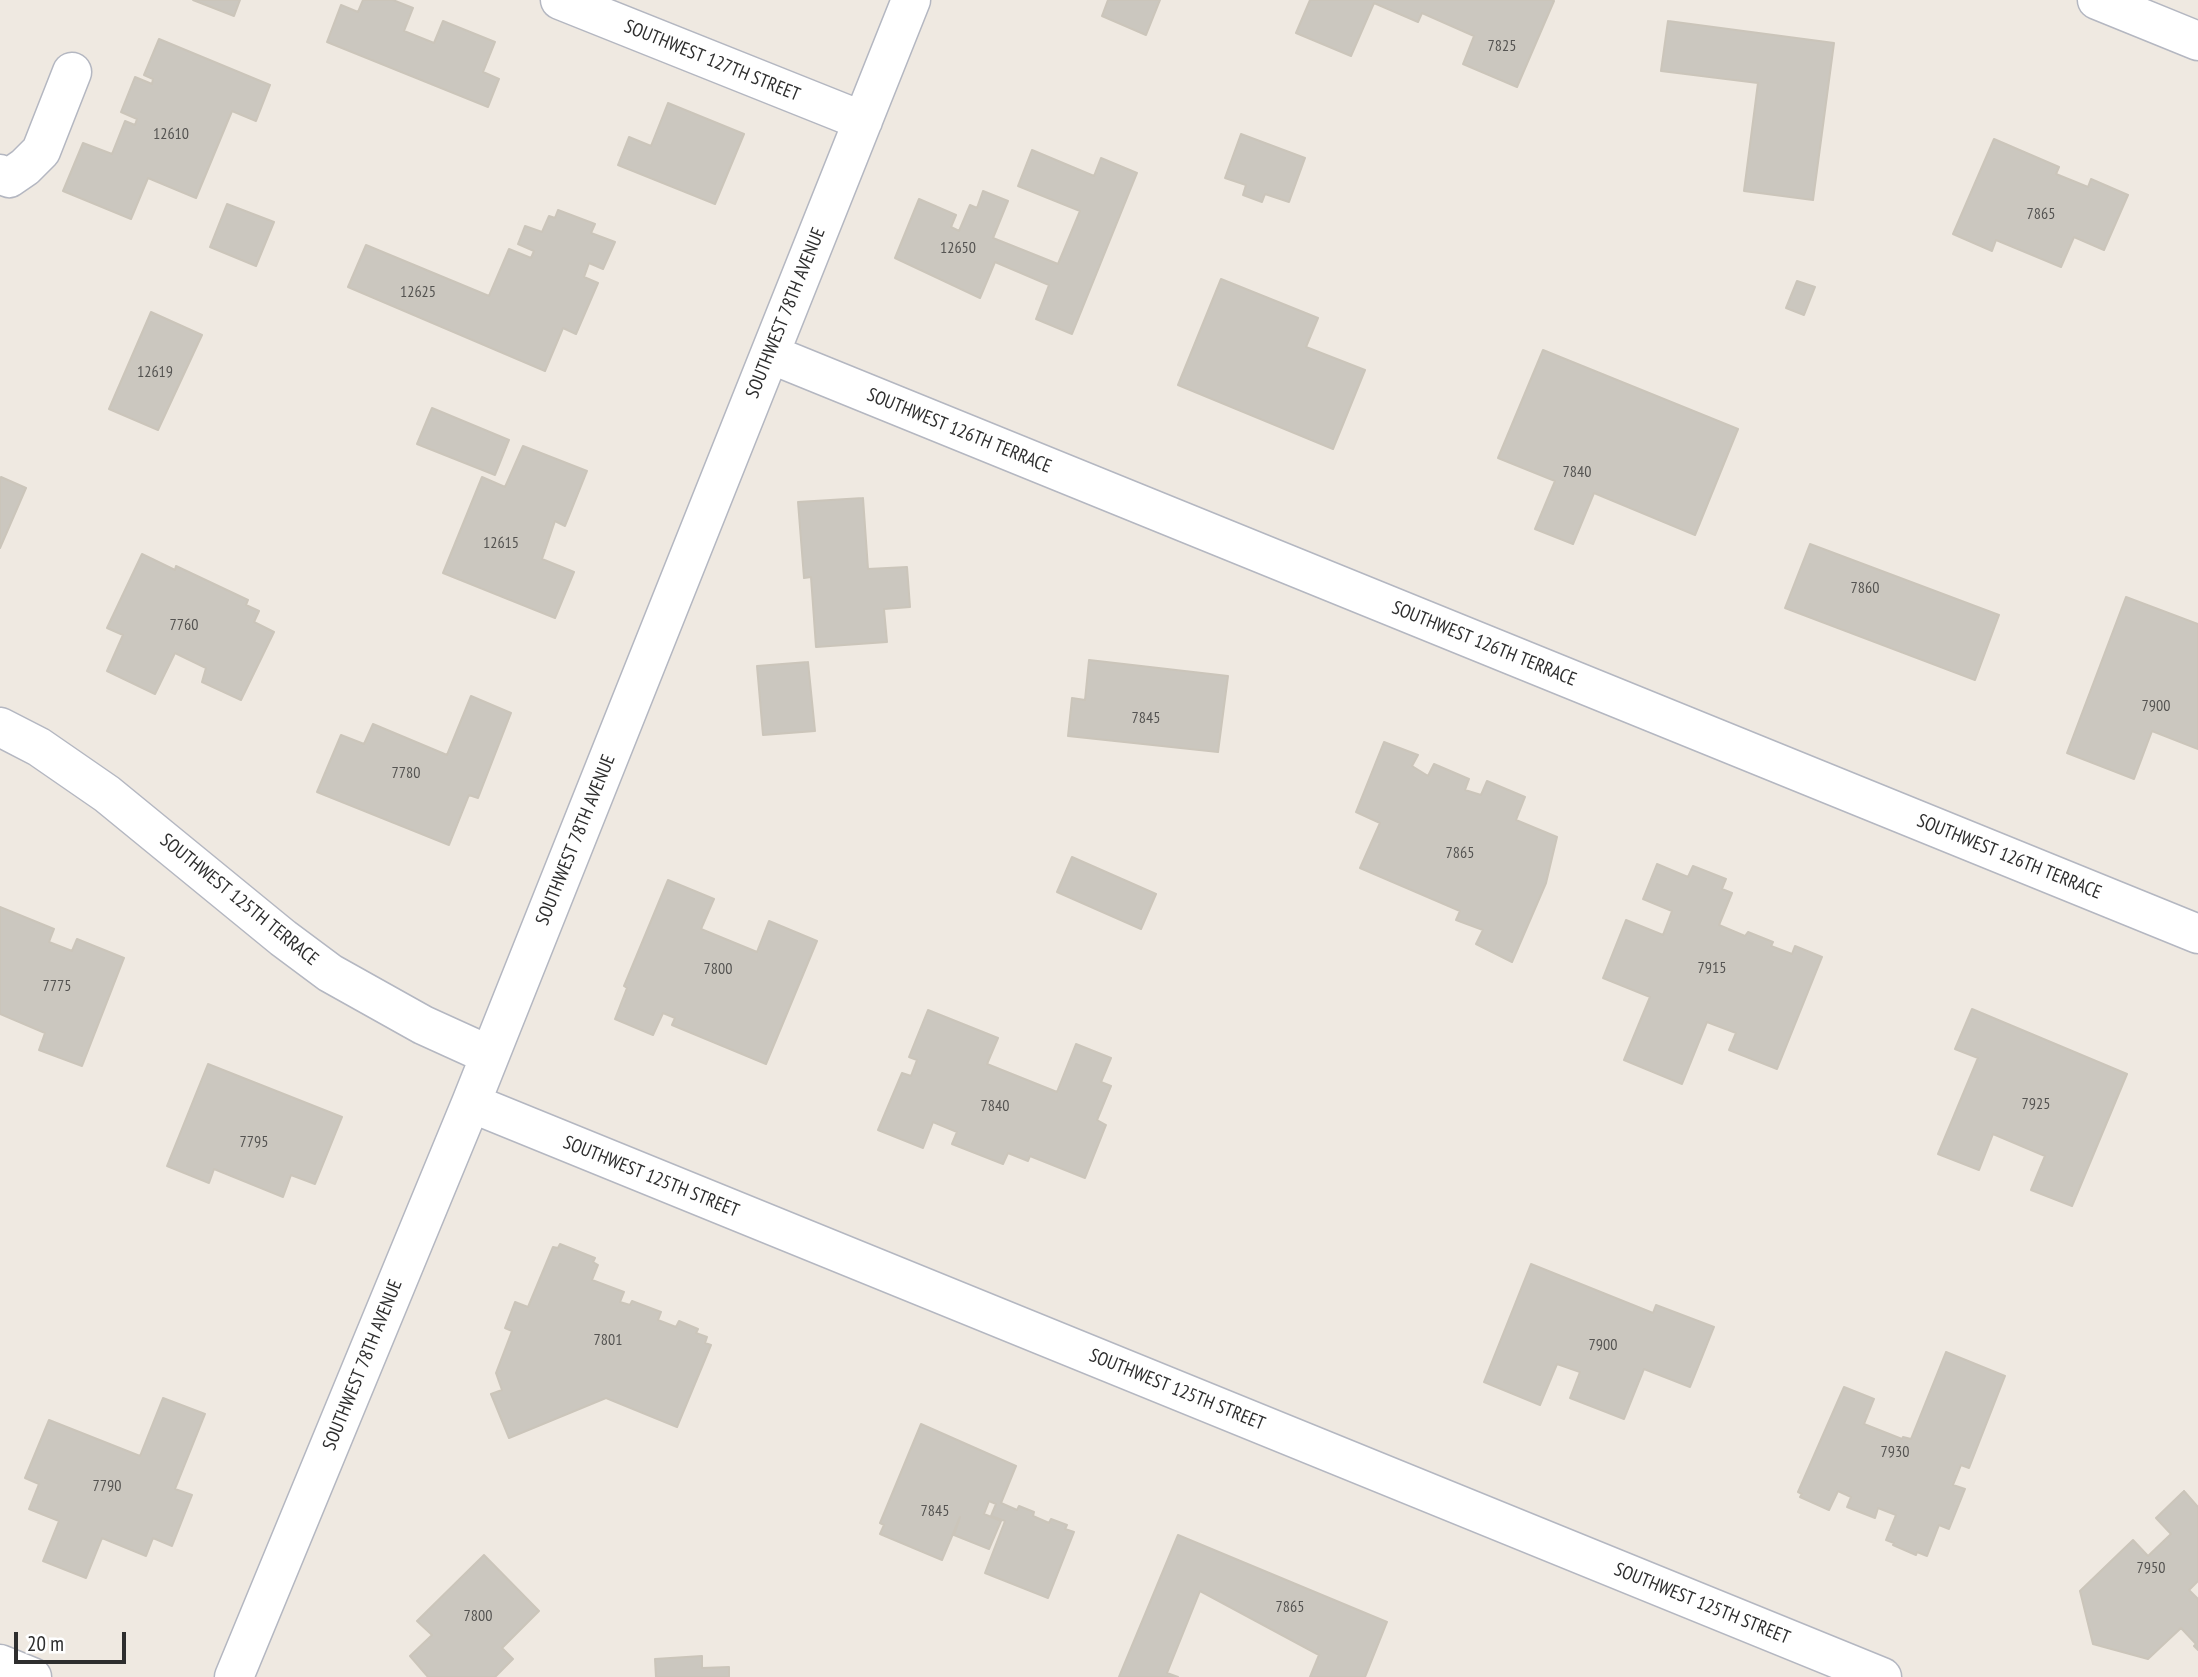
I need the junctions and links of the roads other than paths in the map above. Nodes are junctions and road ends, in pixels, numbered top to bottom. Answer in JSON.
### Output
{"nodes":[{"id":1,"x":560,"y":0,"type":"edge"},
{"id":2,"x":911,"y":0,"type":"edge"},
{"id":3,"x":2097,"y":0,"type":"edge"},
{"id":4,"x":2198,"y":41,"type":"edge"},
{"id":5,"x":72,"y":72,"type":"dead end"},
{"id":6,"x":863,"y":121,"type":"junction"},
{"id":7,"x":0,"y":174,"type":"edge"},
{"id":8,"x":770,"y":354,"type":"junction"},
{"id":9,"x":0,"y":727,"type":"edge"},
{"id":10,"x":2198,"y":934,"type":"edge"},
{"id":11,"x":489,"y":1055,"type":"junction"},
{"id":12,"x":471,"y":1103,"type":"junction"},
{"id":13,"x":0,"y":1664,"type":"edge"},
{"id":14,"x":32,"y":1677,"type":"edge"},
{"id":15,"x":234,"y":1677,"type":"edge"},
{"id":16,"x":1882,"y":1677,"type":"edge"}],
"edges":[{"from":1,"to":6,"type":"street","name":"SOUTHWEST 127TH STREET"},
{"from":2,"to":6,"type":"street","name":"SOUTHWEST 78TH AVENUE"},
{"from":3,"to":4,"type":"street"},
{"from":5,"to":7,"type":"street"},
{"from":6,"to":8,"type":"street","name":"SOUTHWEST 78TH AVENUE"},
{"from":8,"to":10,"type":"street","name":"SOUTHWEST 126TH TERRACE"},
{"from":8,"to":11,"type":"street","name":"SOUTHWEST 78TH AVENUE"},
{"from":9,"to":11,"type":"street","name":"SOUTHWEST 125TH TERRACE"},
{"from":11,"to":12,"type":"street","name":"SOUTHWEST 78TH AVENUE"},
{"from":12,"to":15,"type":"street","name":"SOUTHWEST 78TH AVENUE"},
{"from":12,"to":16,"type":"street","name":"SOUTHWEST 125TH STREET"},
{"from":13,"to":14,"type":"street"}]}
